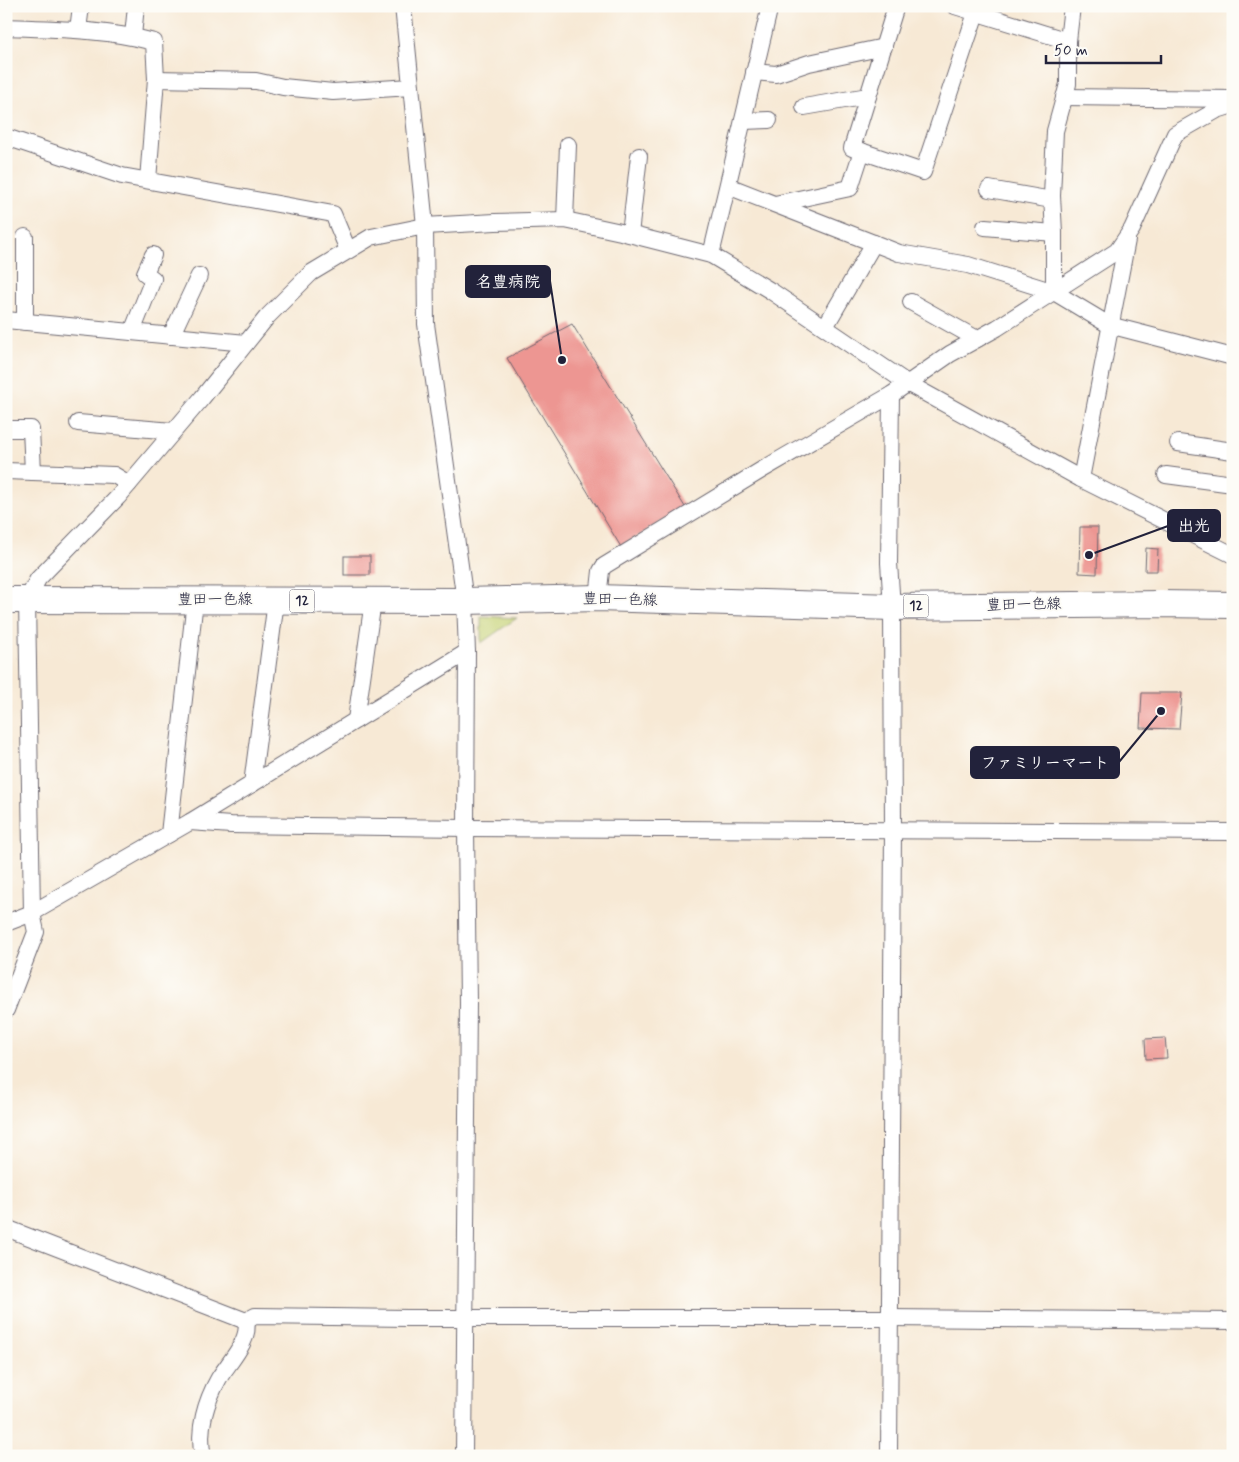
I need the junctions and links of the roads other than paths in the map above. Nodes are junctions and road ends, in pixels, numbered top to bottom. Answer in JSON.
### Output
{"nodes":[{"id":1,"x":81,"y":6,"type":"edge"},
{"id":2,"x":136,"y":6,"type":"edge"},
{"id":3,"x":403,"y":6,"type":"edge"},
{"id":4,"x":770,"y":6,"type":"edge"},
{"id":5,"x":896,"y":6,"type":"edge"},
{"id":6,"x":955,"y":6,"type":"edge"},
{"id":7,"x":1072,"y":6,"type":"edge"},
{"id":8,"x":976,"y":13,"type":"junction"},
{"id":9,"x":6,"y":27,"type":"edge"},
{"id":10,"x":78,"y":30,"type":"junction"},
{"id":11,"x":133,"y":36,"type":"junction"},
{"id":12,"x":1068,"y":41,"type":"junction"},
{"id":13,"x":884,"y":47,"type":"junction"},
{"id":14,"x":754,"y":72,"type":"junction"},
{"id":15,"x":156,"y":79,"type":"junction"},
{"id":16,"x":411,"y":87,"type":"junction"},
{"id":17,"x":868,"y":96,"type":"junction"},
{"id":18,"x":1064,"y":97,"type":"junction"},
{"id":19,"x":1233,"y":99,"type":"edge"},
{"id":20,"x":1233,"y":105,"type":"edge"},
{"id":21,"x":804,"y":107,"type":"dead end"},
{"id":22,"x":769,"y":120,"type":"dead end"},
{"id":23,"x":743,"y":121,"type":"junction"},
{"id":24,"x":6,"y":137,"type":"edge"},
{"id":25,"x":568,"y":145,"type":"dead end"},
{"id":26,"x":862,"y":151,"type":"junction"},
{"id":27,"x":639,"y":156,"type":"dead end"},
{"id":28,"x":148,"y":180,"type":"junction"},
{"id":29,"x":728,"y":186,"type":"junction"},
{"id":30,"x":989,"y":189,"type":"dead end"},
{"id":31,"x":1052,"y":200,"type":"junction"},
{"id":32,"x":775,"y":204,"type":"junction"},
{"id":33,"x":565,"y":220,"type":"junction"},
{"id":34,"x":426,"y":226,"type":"junction"},
{"id":35,"x":985,"y":227,"type":"dead end"},
{"id":36,"x":1054,"y":233,"type":"junction"},
{"id":37,"x":630,"y":234,"type":"junction"},
{"id":38,"x":1128,"y":236,"type":"junction"},
{"id":39,"x":25,"y":237,"type":"dead end"},
{"id":40,"x":874,"y":243,"type":"junction"},
{"id":41,"x":348,"y":250,"type":"junction"},
{"id":42,"x":711,"y":255,"type":"junction"},
{"id":43,"x":153,"y":256,"type":"dead end"},
{"id":44,"x":199,"y":276,"type":"dead end"},
{"id":45,"x":1054,"y":292,"type":"junction"},
{"id":46,"x":911,"y":302,"type":"dead end"},
{"id":47,"x":6,"y":320,"type":"edge"},
{"id":48,"x":25,"y":322,"type":"junction"},
{"id":49,"x":1109,"y":325,"type":"junction"},
{"id":50,"x":825,"y":327,"type":"junction"},
{"id":51,"x":132,"y":332,"type":"junction"},
{"id":52,"x":171,"y":336,"type":"junction"},
{"id":53,"x":977,"y":339,"type":"junction"},
{"id":54,"x":246,"y":343,"type":"junction"},
{"id":55,"x":1233,"y":357,"type":"edge"},
{"id":56,"x":907,"y":383,"type":"junction"},
{"id":57,"x":891,"y":395,"type":"junction"},
{"id":58,"x":78,"y":423,"type":"dead end"},
{"id":59,"x":6,"y":429,"type":"edge"},
{"id":60,"x":173,"y":431,"type":"junction"},
{"id":61,"x":1178,"y":444,"type":"dead end"},
{"id":62,"x":1233,"y":450,"type":"edge"},
{"id":63,"x":6,"y":471,"type":"edge"},
{"id":64,"x":33,"y":472,"type":"junction"},
{"id":65,"x":1166,"y":475,"type":"dead end"},
{"id":66,"x":1081,"y":479,"type":"junction"},
{"id":67,"x":129,"y":484,"type":"junction"},
{"id":68,"x":1233,"y":484,"type":"edge"},
{"id":69,"x":1233,"y":555,"type":"edge"},
{"id":70,"x":598,"y":598,"type":"junction"},
{"id":71,"x":17,"y":600,"type":"edge"},
{"id":72,"x":195,"y":600,"type":"junction"},
{"id":73,"x":276,"y":601,"type":"junction"},
{"id":74,"x":373,"y":601,"type":"junction"},
{"id":75,"x":465,"y":601,"type":"junction"},
{"id":76,"x":1233,"y":606,"type":"edge"},
{"id":77,"x":892,"y":607,"type":"junction"},
{"id":78,"x":467,"y":652,"type":"junction"},
{"id":79,"x":356,"y":720,"type":"junction"},
{"id":80,"x":252,"y":784,"type":"junction"},
{"id":81,"x":190,"y":822,"type":"junction"},
{"id":82,"x":466,"y":828,"type":"junction"},
{"id":83,"x":893,"y":829,"type":"junction"},
{"id":84,"x":1233,"y":832,"type":"edge"},
{"id":85,"x":169,"y":834,"type":"junction"},
{"id":86,"x":32,"y":913,"type":"junction"},
{"id":87,"x":6,"y":923,"type":"edge"},
{"id":88,"x":6,"y":1010,"type":"edge"},
{"id":89,"x":6,"y":1228,"type":"edge"},
{"id":90,"x":465,"y":1318,"type":"junction"},
{"id":91,"x":889,"y":1318,"type":"junction"},
{"id":92,"x":246,"y":1321,"type":"junction"},
{"id":93,"x":1233,"y":1321,"type":"edge"},
{"id":94,"x":203,"y":1456,"type":"edge"},
{"id":95,"x":464,"y":1456,"type":"edge"},
{"id":96,"x":889,"y":1456,"type":"edge"}],
"edges":[{"from":1,"to":10,"type":"street"},
{"from":2,"to":11,"type":"street"},
{"from":3,"to":16,"type":"street"},
{"from":4,"to":14,"type":"street"},
{"from":5,"to":13,"type":"street"},
{"from":6,"to":8,"type":"street"},
{"from":7,"to":12,"type":"street"},
{"from":8,"to":12,"type":"street"},
{"from":8,"to":26,"type":"street"},
{"from":9,"to":10,"type":"street"},
{"from":10,"to":11,"type":"street"},
{"from":11,"to":15,"type":"street"},
{"from":12,"to":18,"type":"street"},
{"from":13,"to":14,"type":"street"},
{"from":13,"to":17,"type":"street"},
{"from":14,"to":23,"type":"street"},
{"from":15,"to":16,"type":"street"},
{"from":15,"to":28,"type":"street"},
{"from":16,"to":34,"type":"street"},
{"from":17,"to":21,"type":"street"},
{"from":17,"to":26,"type":"street"},
{"from":18,"to":19,"type":"street"},
{"from":18,"to":31,"type":"street"},
{"from":20,"to":38,"type":"street"},
{"from":22,"to":23,"type":"street"},
{"from":23,"to":29,"type":"street"},
{"from":24,"to":28,"type":"street"},
{"from":25,"to":33,"type":"street"},
{"from":26,"to":32,"type":"street"},
{"from":27,"to":37,"type":"street"},
{"from":28,"to":41,"type":"street"},
{"from":29,"to":32,"type":"street"},
{"from":29,"to":42,"type":"street"},
{"from":30,"to":31,"type":"street"},
{"from":31,"to":36,"type":"street"},
{"from":32,"to":40,"type":"street"},
{"from":33,"to":34,"type":"street"},
{"from":33,"to":37,"type":"street"},
{"from":34,"to":41,"type":"street"},
{"from":34,"to":75,"type":"street"},
{"from":35,"to":36,"type":"street"},
{"from":36,"to":45,"type":"street"},
{"from":37,"to":42,"type":"street"},
{"from":38,"to":45,"type":"street"},
{"from":38,"to":49,"type":"street"},
{"from":39,"to":48,"type":"street"},
{"from":40,"to":45,"type":"street"},
{"from":40,"to":50,"type":"street"},
{"from":41,"to":54,"type":"street"},
{"from":42,"to":50,"type":"street"},
{"from":43,"to":51,"type":"street"},
{"from":44,"to":52,"type":"street"},
{"from":45,"to":49,"type":"street"},
{"from":45,"to":53,"type":"street"},
{"from":46,"to":53,"type":"street"},
{"from":47,"to":48,"type":"street"},
{"from":48,"to":51,"type":"street"},
{"from":49,"to":55,"type":"street"},
{"from":49,"to":66,"type":"street"},
{"from":50,"to":56,"type":"street"},
{"from":51,"to":52,"type":"street"},
{"from":52,"to":54,"type":"street"},
{"from":53,"to":56,"type":"street"},
{"from":54,"to":60,"type":"street"},
{"from":56,"to":57,"type":"street"},
{"from":56,"to":66,"type":"street"},
{"from":57,"to":70,"type":"street"},
{"from":57,"to":77,"type":"street"},
{"from":58,"to":60,"type":"street"},
{"from":59,"to":64,"type":"street"},
{"from":60,"to":67,"type":"street"},
{"from":61,"to":62,"type":"street"},
{"from":63,"to":64,"type":"street"},
{"from":64,"to":67,"type":"street"},
{"from":65,"to":68,"type":"street"},
{"from":66,"to":69,"type":"street"},
{"from":67,"to":71,"type":"street"},
{"from":70,"to":75,"type":"main road","name":"豊田一色線","number":"12"},
{"from":70,"to":77,"type":"main road","name":"豊田一色線","number":"12"},
{"from":71,"to":72,"type":"main road","name":"豊田一色線","number":"12"},
{"from":71,"to":86,"type":"street"},
{"from":72,"to":73,"type":"main road","name":"豊田一色線","number":"12"},
{"from":72,"to":85,"type":"street"},
{"from":73,"to":74,"type":"main road","name":"豊田一色線","number":"12"},
{"from":73,"to":80,"type":"street"},
{"from":74,"to":75,"type":"main road","name":"豊田一色線","number":"12"},
{"from":74,"to":79,"type":"street"},
{"from":75,"to":78,"type":"street"},
{"from":76,"to":77,"type":"main road","name":"豊田一色線","number":"12"},
{"from":77,"to":83,"type":"street"},
{"from":78,"to":79,"type":"street"},
{"from":78,"to":82,"type":"street"},
{"from":79,"to":80,"type":"street"},
{"from":80,"to":81,"type":"street"},
{"from":81,"to":82,"type":"street"},
{"from":81,"to":85,"type":"street"},
{"from":82,"to":83,"type":"street"},
{"from":82,"to":90,"type":"street"},
{"from":83,"to":84,"type":"street"},
{"from":83,"to":91,"type":"street"},
{"from":85,"to":86,"type":"street"},
{"from":86,"to":87,"type":"street"},
{"from":86,"to":88,"type":"street"},
{"from":89,"to":92,"type":"street"},
{"from":90,"to":91,"type":"street"},
{"from":90,"to":92,"type":"street"},
{"from":90,"to":95,"type":"street"},
{"from":91,"to":93,"type":"street"},
{"from":91,"to":96,"type":"street"},
{"from":92,"to":94,"type":"street"}]}
